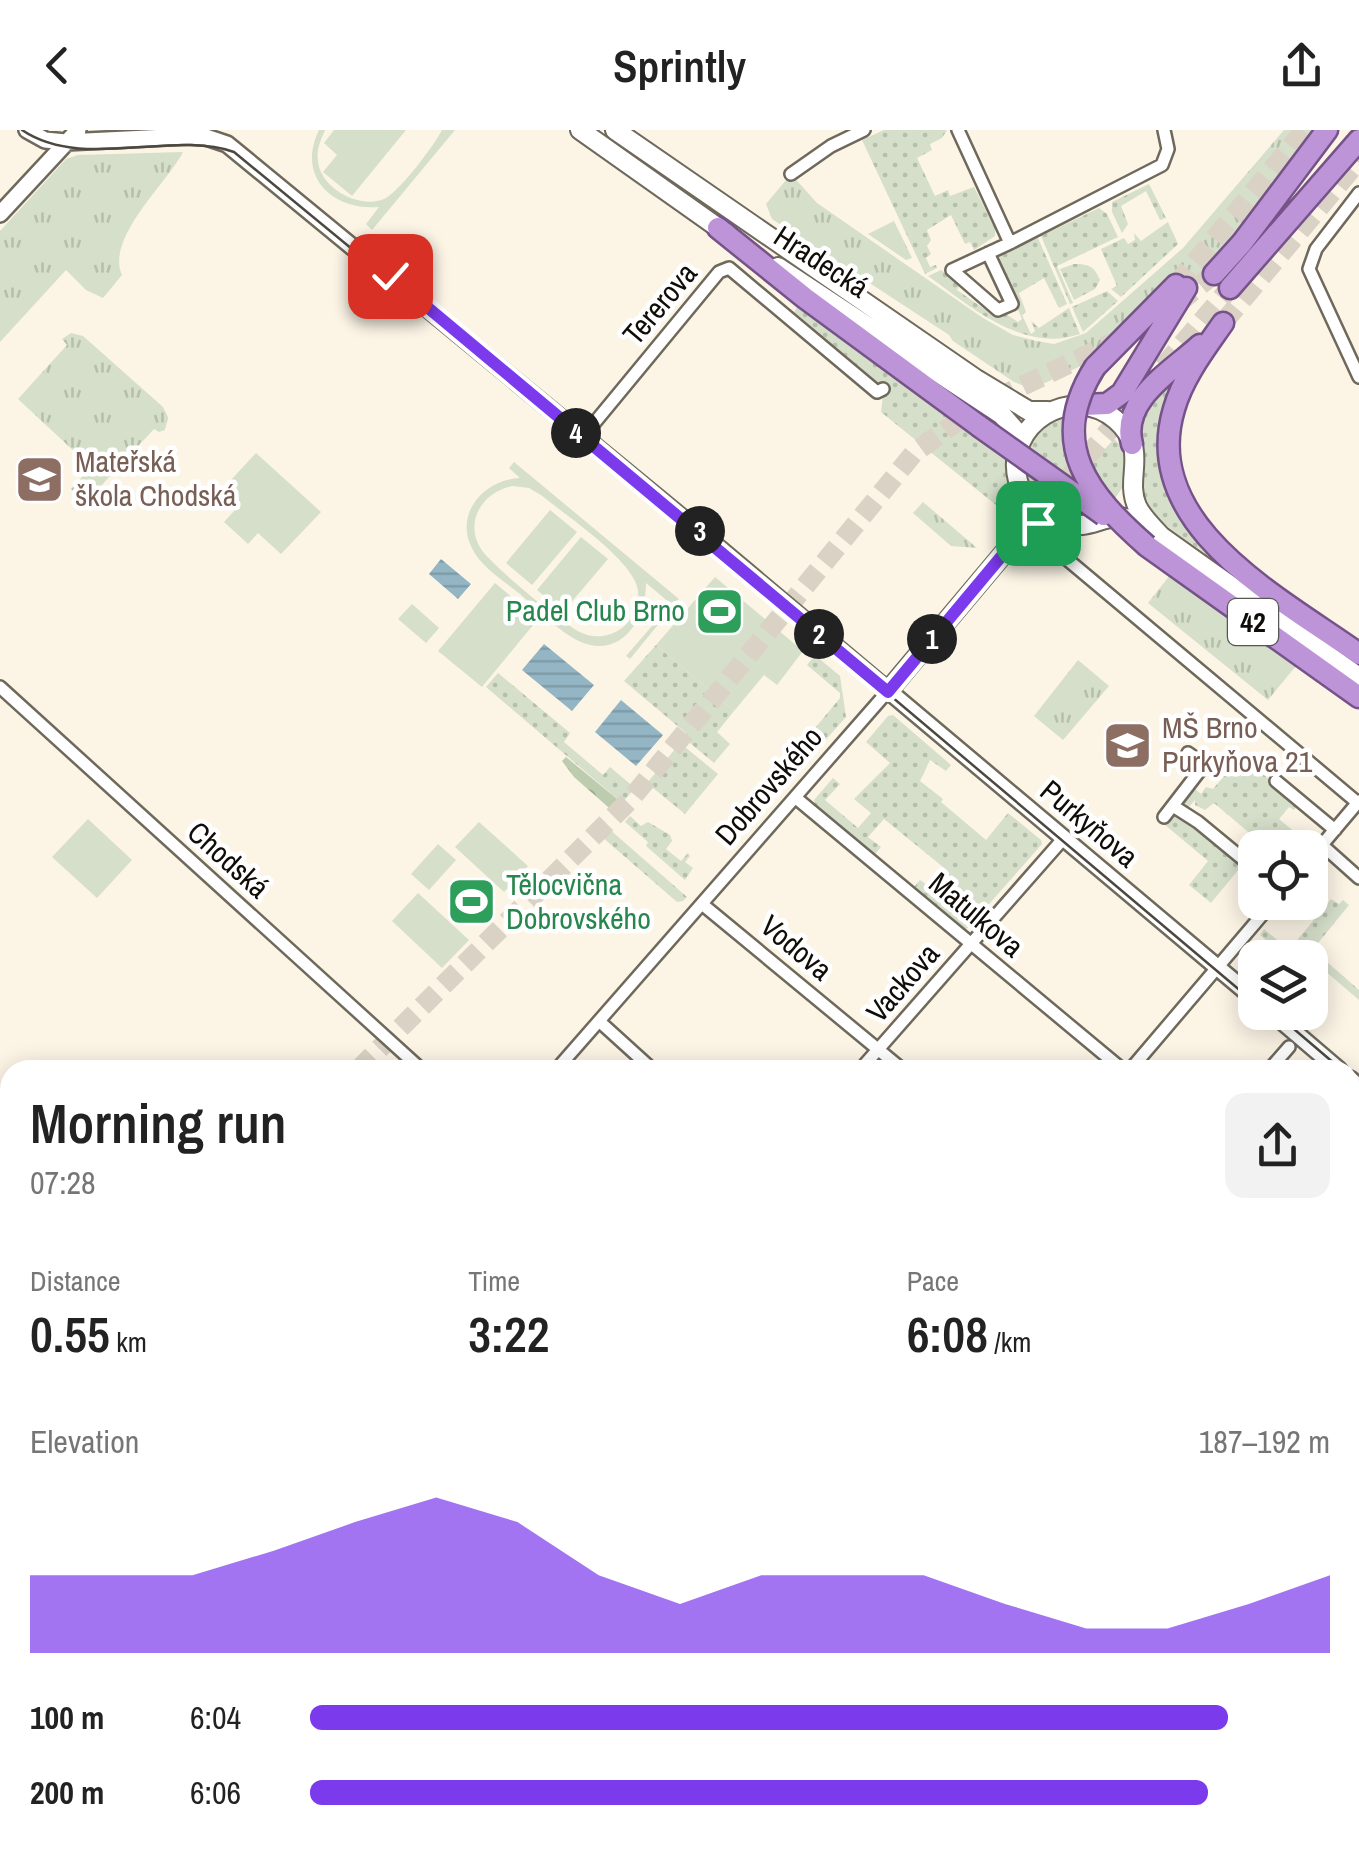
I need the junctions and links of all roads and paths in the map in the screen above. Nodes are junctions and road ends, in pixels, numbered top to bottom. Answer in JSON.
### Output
{"nodes":[{"id":1,"x":28,"y":130,"type":"edge"},
{"id":2,"x":580,"y":130,"type":"edge"},
{"id":3,"x":615,"y":130,"type":"edge"},
{"id":4,"x":823,"y":130,"type":"edge"},
{"id":5,"x":864,"y":130,"type":"edge"},
{"id":6,"x":958,"y":130,"type":"edge"},
{"id":7,"x":1164,"y":130,"type":"edge"},
{"id":8,"x":1327,"y":130,"type":"edge"},
{"id":9,"x":1342,"y":130,"type":"edge"},
{"id":10,"x":1352,"y":130,"type":"edge"},
{"id":11,"x":211,"y":135,"type":"edge"},
{"id":12,"x":72,"y":136,"type":"edge"},
{"id":13,"x":1359,"y":140,"type":"edge"},
{"id":14,"x":830,"y":146,"type":"junction"},
{"id":15,"x":791,"y":174,"type":"dead end"},
{"id":16,"x":1280,"y":193,"type":"junction"},
{"id":17,"x":1359,"y":193,"type":"edge"},
{"id":18,"x":1302,"y":206,"type":"junction"},
{"id":19,"x":0,"y":214,"type":"edge"},
{"id":20,"x":718,"y":228,"type":"junction"},
{"id":21,"x":1010,"y":242,"type":"junction"},
{"id":22,"x":988,"y":253,"type":"junction"},
{"id":23,"x":1359,"y":377,"type":"edge"},
{"id":24,"x":884,"y":389,"type":"dead end"},
{"id":25,"x":1084,"y":406,"type":"junction"},
{"id":26,"x":1057,"y":408,"type":"junction"},
{"id":27,"x":582,"y":438,"type":"junction"},
{"id":28,"x":1132,"y":444,"type":"junction"},
{"id":29,"x":1018,"y":448,"type":"junction"},
{"id":30,"x":1135,"y":478,"type":"junction"},
{"id":31,"x":1023,"y":494,"type":"junction"},
{"id":32,"x":1097,"y":521,"type":"junction"},
{"id":33,"x":1061,"y":524,"type":"junction"},
{"id":34,"x":1020,"y":534,"type":"junction"},
{"id":35,"x":1154,"y":541,"type":"junction"},
{"id":36,"x":1050,"y":544,"type":"dead end"},
{"id":37,"x":1359,"y":654,"type":"edge"},
{"id":38,"x":1359,"y":677,"type":"edge"},
{"id":39,"x":0,"y":687,"type":"edge"},
{"id":40,"x":888,"y":692,"type":"junction"},
{"id":41,"x":1359,"y":697,"type":"edge"},
{"id":42,"x":1188,"y":752,"type":"dead end"},
{"id":43,"x":1276,"y":780,"type":"dead end"},
{"id":44,"x":796,"y":798,"type":"junction"},
{"id":45,"x":1358,"y":802,"type":"edge"},
{"id":46,"x":1173,"y":806,"type":"junction"},
{"id":47,"x":1164,"y":817,"type":"dead end"},
{"id":48,"x":1335,"y":830,"type":"junction"},
{"id":49,"x":1063,"y":838,"type":"junction"},
{"id":50,"x":1328,"y":839,"type":"edge"},
{"id":51,"x":1328,"y":851,"type":"edge"},
{"id":52,"x":1238,"y":855,"type":"edge"},
{"id":53,"x":1359,"y":878,"type":"edge"},
{"id":54,"x":702,"y":904,"type":"junction"},
{"id":55,"x":1258,"y":920,"type":"edge"},
{"id":56,"x":972,"y":944,"type":"junction"},
{"id":57,"x":1218,"y":968,"type":"junction"},
{"id":58,"x":1238,"y":985,"type":"edge"},
{"id":59,"x":599,"y":1021,"type":"junction"},
{"id":60,"x":1292,"y":1030,"type":"edge"},
{"id":61,"x":1290,"y":1047,"type":"dead end"},
{"id":62,"x":878,"y":1049,"type":"junction"},
{"id":63,"x":411,"y":1060,"type":"edge"},
{"id":64,"x":565,"y":1060,"type":"edge"},
{"id":65,"x":643,"y":1060,"type":"edge"},
{"id":66,"x":869,"y":1060,"type":"edge"},
{"id":67,"x":891,"y":1060,"type":"edge"},
{"id":68,"x":1115,"y":1060,"type":"edge"},
{"id":69,"x":1136,"y":1060,"type":"edge"},
{"id":70,"x":1281,"y":1060,"type":"edge"},
{"id":71,"x":1327,"y":1060,"type":"edge"}],
"edges":[{"from":1,"to":12,"type":"street"},
{"from":2,"to":20,"type":"main road","name":"Hradecká"},
{"from":3,"to":26,"type":"main road","name":"Hradecká"},
{"from":4,"to":14,"type":"street"},
{"from":5,"to":14,"type":"street"},
{"from":6,"to":21,"type":"street"},
{"from":7,"to":21,"type":"street"},
{"from":8,"to":16,"type":"highway"},
{"from":9,"to":16,"type":"highway"},
{"from":10,"to":18,"type":"highway"},
{"from":11,"to":12,"type":"street"},
{"from":11,"to":27,"type":"street","name":"Purkyňova"},
{"from":12,"to":19,"type":"street"},
{"from":13,"to":18,"type":"highway"},
{"from":14,"to":15,"type":"street"},
{"from":16,"to":18,"type":"highway"},
{"from":17,"to":23,"type":"street"},
{"from":20,"to":29,"type":"main road","name":"Hradecká"},
{"from":20,"to":35,"type":"highway","number":"42","bridge":true},
{"from":21,"to":22,"type":"street"},
{"from":22,"to":22,"type":"street"},
{"from":24,"to":27,"type":"street","name":"Tererova"},
{"from":25,"to":26,"type":"main road"},
{"from":25,"to":28,"type":"main road"},
{"from":25,"to":35,"type":"highway","number":"42","bridge":true},
{"from":26,"to":29,"type":"main road"},
{"from":27,"to":40,"type":"street","name":"Purkyňova"},
{"from":28,"to":30,"type":"main road"},
{"from":28,"to":37,"type":"highway","number":"42"},
{"from":29,"to":31,"type":"main road"},
{"from":30,"to":32,"type":"main road"},
{"from":30,"to":35,"type":"main road"},
{"from":31,"to":33,"type":"main road"},
{"from":31,"to":34,"type":"main road"},
{"from":32,"to":33,"type":"main road"},
{"from":32,"to":35,"type":"main road"},
{"from":33,"to":34,"type":"main road"},
{"from":34,"to":40,"type":"main road","name":"Dobrovského"},
{"from":35,"to":38,"type":"main road"},
{"from":35,"to":41,"type":"highway","number":"42"},
{"from":36,"to":45,"type":"street"},
{"from":39,"to":63,"type":"street","name":"Chodská"},
{"from":40,"to":44,"type":"street","name":"Dobrovského"},
{"from":40,"to":49,"type":"street","name":"Purkyňova"},
{"from":42,"to":46,"type":"street"},
{"from":43,"to":48,"type":"street"},
{"from":44,"to":54,"type":"street","name":"Dobrovského"},
{"from":44,"to":56,"type":"street","name":"Matulkova"},
{"from":45,"to":48,"type":"street"},
{"from":46,"to":47,"type":"street"},
{"from":46,"to":52,"type":"street"},
{"from":48,"to":50,"type":"street"},
{"from":49,"to":56,"type":"street","name":"Vackova"},
{"from":49,"to":57,"type":"street","name":"Purkyňova"},
{"from":51,"to":53,"type":"street"},
{"from":54,"to":59,"type":"street","name":"Dobrovského"},
{"from":54,"to":62,"type":"street","name":"Vodova"},
{"from":55,"to":57,"type":"street"},
{"from":56,"to":62,"type":"street","name":"Vackova"},
{"from":56,"to":68,"type":"street","name":"Matulkova"},
{"from":57,"to":58,"type":"street","name":"Purkyňova"},
{"from":57,"to":69,"type":"street"},
{"from":59,"to":64,"type":"street","name":"Dobrovského"},
{"from":59,"to":65,"type":"street"},
{"from":60,"to":71,"type":"street"},
{"from":61,"to":70,"type":"street"},
{"from":62,"to":66,"type":"street","name":"Vackova"},
{"from":62,"to":67,"type":"street","name":"Vodova"}]}
